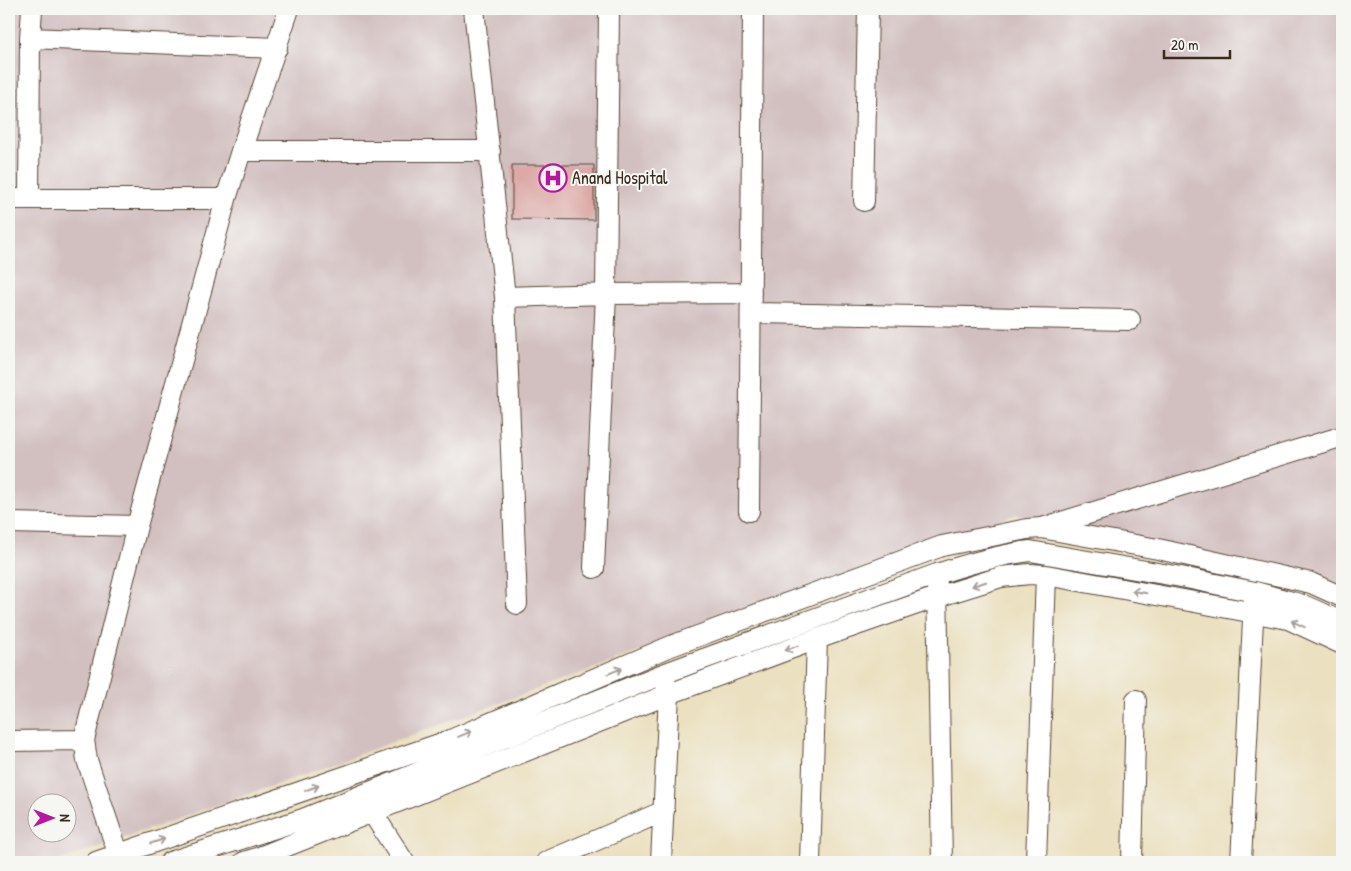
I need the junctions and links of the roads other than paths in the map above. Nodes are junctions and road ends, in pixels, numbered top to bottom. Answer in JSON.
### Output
{"nodes":[{"id":1,"x":32,"y":9,"type":"edge"},
{"id":2,"x":289,"y":9,"type":"edge"},
{"id":3,"x":474,"y":9,"type":"edge"},
{"id":4,"x":609,"y":9,"type":"edge"},
{"id":5,"x":753,"y":9,"type":"edge"},
{"id":6,"x":868,"y":9,"type":"edge"},
{"id":7,"x":30,"y":38,"type":"junction"},
{"id":8,"x":276,"y":48,"type":"junction"},
{"id":9,"x":241,"y":151,"type":"junction"},
{"id":10,"x":490,"y":151,"type":"junction"},
{"id":11,"x":19,"y":199,"type":"edge"},
{"id":12,"x":226,"y":199,"type":"junction"},
{"id":13,"x":864,"y":201,"type":"dead end"},
{"id":14,"x":751,"y":293,"type":"junction"},
{"id":15,"x":606,"y":294,"type":"junction"},
{"id":16,"x":505,"y":297,"type":"junction"},
{"id":17,"x":750,"y":313,"type":"junction"},
{"id":18,"x":1130,"y":320,"type":"dead end"},
{"id":19,"x":1342,"y":438,"type":"edge"},
{"id":20,"x":750,"y":511,"type":"dead end"},
{"id":21,"x":9,"y":523,"type":"edge"},
{"id":22,"x":136,"y":526,"type":"junction"},
{"id":23,"x":1034,"y":528,"type":"junction"},
{"id":24,"x":1030,"y":551,"type":"junction"},
{"id":25,"x":594,"y":568,"type":"dead end"},
{"id":26,"x":937,"y":574,"type":"junction"},
{"id":27,"x":1038,"y":575,"type":"junction"},
{"id":28,"x":1254,"y":592,"type":"junction"},
{"id":29,"x":937,"y":597,"type":"junction"},
{"id":30,"x":1342,"y":597,"type":"edge"},
{"id":31,"x":517,"y":604,"type":"dead end"},
{"id":32,"x":1253,"y":613,"type":"junction"},
{"id":33,"x":1342,"y":622,"type":"edge"},
{"id":34,"x":817,"y":640,"type":"junction"},
{"id":35,"x":1342,"y":644,"type":"edge"},
{"id":36,"x":663,"y":674,"type":"junction"},
{"id":37,"x":669,"y":694,"type":"junction"},
{"id":38,"x":1136,"y":700,"type":"dead end"},
{"id":39,"x":9,"y":740,"type":"edge"},
{"id":40,"x":84,"y":740,"type":"junction"},
{"id":41,"x":382,"y":764,"type":"junction"},
{"id":42,"x":381,"y":802,"type":"junction"},
{"id":43,"x":664,"y":811,"type":"junction"},
{"id":44,"x":120,"y":858,"type":"edge"},
{"id":45,"x":252,"y":861,"type":"edge"},
{"id":46,"x":96,"y":862,"type":"edge"},
{"id":47,"x":170,"y":862,"type":"edge"},
{"id":48,"x":404,"y":862,"type":"edge"},
{"id":49,"x":546,"y":862,"type":"edge"},
{"id":50,"x":661,"y":862,"type":"edge"},
{"id":51,"x":810,"y":862,"type":"edge"},
{"id":52,"x":942,"y":862,"type":"edge"},
{"id":53,"x":1036,"y":862,"type":"edge"},
{"id":54,"x":1132,"y":862,"type":"edge"},
{"id":55,"x":1241,"y":862,"type":"edge"}],
"edges":[{"from":1,"to":7,"type":"street"},
{"from":2,"to":8,"type":"street"},
{"from":3,"to":10,"type":"street"},
{"from":4,"to":15,"type":"street"},
{"from":5,"to":14,"type":"street"},
{"from":6,"to":13,"type":"street"},
{"from":7,"to":8,"type":"street"},
{"from":7,"to":11,"type":"street"},
{"from":8,"to":9,"type":"street"},
{"from":9,"to":10,"type":"street"},
{"from":9,"to":12,"type":"street"},
{"from":10,"to":16,"type":"street"},
{"from":11,"to":12,"type":"street"},
{"from":12,"to":22,"type":"street"},
{"from":14,"to":15,"type":"street"},
{"from":14,"to":17,"type":"street"},
{"from":15,"to":16,"type":"street"},
{"from":15,"to":25,"type":"street"},
{"from":16,"to":31,"type":"street"},
{"from":17,"to":18,"type":"street"},
{"from":17,"to":20,"type":"street"},
{"from":19,"to":23,"type":"street"},
{"from":21,"to":22,"type":"street"},
{"from":22,"to":40,"type":"street"},
{"from":23,"to":24,"type":"street"},
{"from":23,"to":30,"type":"street"},
{"from":41,"to":23,"type":"street","one_way":true},
{"from":24,"to":26,"type":"street"},
{"from":24,"to":27,"type":"street"},
{"from":24,"to":28,"type":"street"},
{"from":26,"to":29,"type":"street"},
{"from":26,"to":36,"type":"street"},
{"from":27,"to":29,"type":"street","one_way":true},
{"from":32,"to":27,"type":"street","one_way":true},
{"from":27,"to":53,"type":"street"},
{"from":28,"to":32,"type":"street"},
{"from":28,"to":33,"type":"street"},
{"from":29,"to":34,"type":"street"},
{"from":29,"to":52,"type":"street"},
{"from":35,"to":32,"type":"street","one_way":true},
{"from":32,"to":55,"type":"street"},
{"from":34,"to":37,"type":"street","one_way":true},
{"from":34,"to":51,"type":"street"},
{"from":36,"to":37,"type":"street"},
{"from":36,"to":42,"type":"street"},
{"from":37,"to":42,"type":"street"},
{"from":37,"to":43,"type":"street"},
{"from":38,"to":54,"type":"street"},
{"from":39,"to":40,"type":"street"},
{"from":40,"to":44,"type":"street"},
{"from":41,"to":42,"type":"street"},
{"from":44,"to":41,"type":"street","one_way":true},
{"from":42,"to":45,"type":"street"},
{"from":42,"to":47,"type":"street"},
{"from":42,"to":48,"type":"street"},
{"from":43,"to":49,"type":"street"},
{"from":43,"to":50,"type":"street"},
{"from":44,"to":46,"type":"street"}]}
